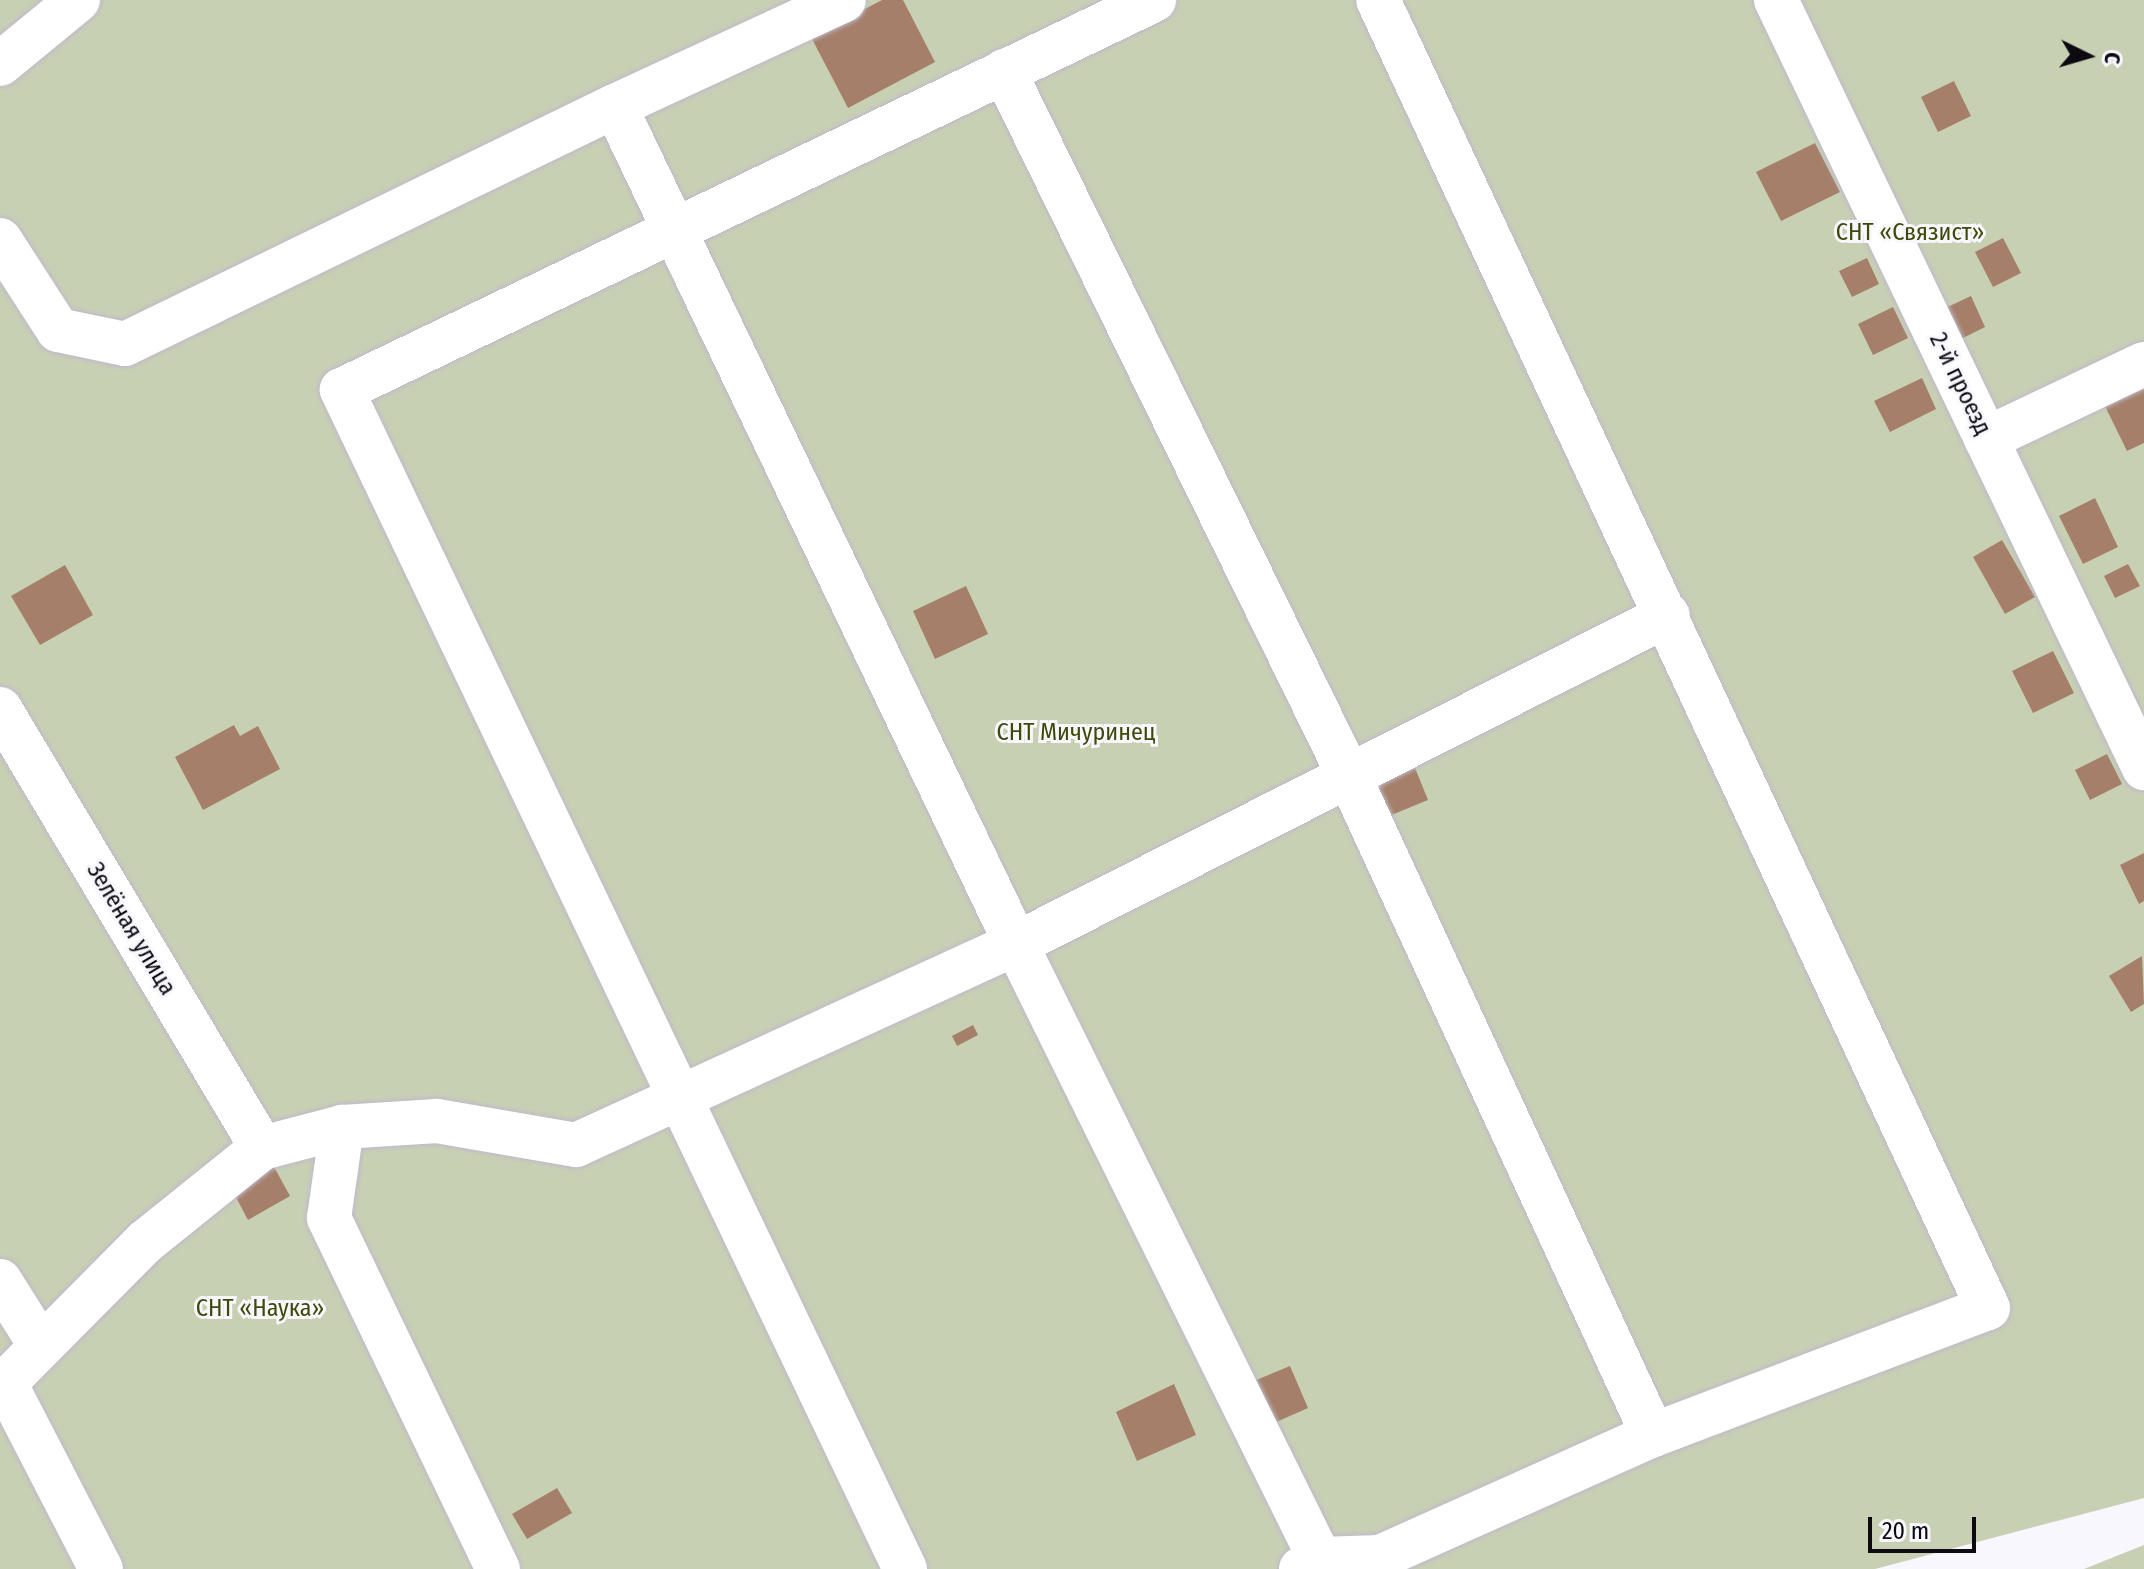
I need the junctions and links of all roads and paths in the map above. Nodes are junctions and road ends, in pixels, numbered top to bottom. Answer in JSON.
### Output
{"nodes":[{"id":1,"x":78,"y":0,"type":"edge"},
{"id":2,"x":844,"y":0,"type":"edge"},
{"id":3,"x":1154,"y":0,"type":"edge"},
{"id":4,"x":1378,"y":0,"type":"edge"},
{"id":5,"x":1776,"y":0,"type":"edge"},
{"id":6,"x":0,"y":64,"type":"edge"},
{"id":7,"x":1004,"y":71,"type":"junction"},
{"id":8,"x":615,"y":106,"type":"junction"},
{"id":9,"x":673,"y":230,"type":"junction"},
{"id":10,"x":0,"y":240,"type":"edge"},
{"id":11,"x":2144,"y":364,"type":"edge"},
{"id":12,"x":1986,"y":439,"type":"junction"},
{"id":13,"x":1668,"y":615,"type":"junction"},
{"id":14,"x":0,"y":709,"type":"edge"},
{"id":15,"x":2144,"y":768,"type":"edge"},
{"id":16,"x":1349,"y":776,"type":"junction"},
{"id":17,"x":1016,"y":944,"type":"junction"},
{"id":18,"x":679,"y":1095,"type":"junction"},
{"id":19,"x":342,"y":1127,"type":"junction"},
{"id":20,"x":262,"y":1148,"type":"junction"},
{"id":21,"x":0,"y":1281,"type":"edge"},
{"id":22,"x":37,"y":1348,"type":"junction"},
{"id":23,"x":2,"y":1385,"type":"edge"},
{"id":24,"x":1653,"y":1435,"type":"junction"},
{"id":25,"x":1310,"y":1564,"type":"edge"},
{"id":26,"x":101,"y":1569,"type":"edge"},
{"id":27,"x":498,"y":1569,"type":"edge"},
{"id":28,"x":905,"y":1569,"type":"edge"}],
"edges":[{"from":1,"to":6,"type":"street"},
{"from":2,"to":8,"type":"street"},
{"from":3,"to":7,"type":"street"},
{"from":4,"to":13,"type":"street"},
{"from":5,"to":12,"type":"street","name":"2-й проезд"},
{"from":7,"to":9,"type":"street"},
{"from":7,"to":16,"type":"street"},
{"from":8,"to":9,"type":"street"},
{"from":8,"to":10,"type":"street"},
{"from":9,"to":17,"type":"street"},
{"from":9,"to":18,"type":"street"},
{"from":11,"to":12,"type":"street"},
{"from":12,"to":15,"type":"street","name":"2-й проезд"},
{"from":13,"to":16,"type":"street"},
{"from":13,"to":24,"type":"street"},
{"from":14,"to":20,"type":"street","name":"Зелёная улица"},
{"from":16,"to":17,"type":"street"},
{"from":16,"to":24,"type":"street"},
{"from":17,"to":18,"type":"street"},
{"from":17,"to":25,"type":"street"},
{"from":18,"to":19,"type":"street"},
{"from":18,"to":28,"type":"street"},
{"from":19,"to":20,"type":"street"},
{"from":19,"to":27,"type":"street"},
{"from":20,"to":22,"type":"street"},
{"from":21,"to":22,"type":"street"},
{"from":22,"to":23,"type":"street"},
{"from":23,"to":26,"type":"street"},
{"from":24,"to":25,"type":"street"}]}
